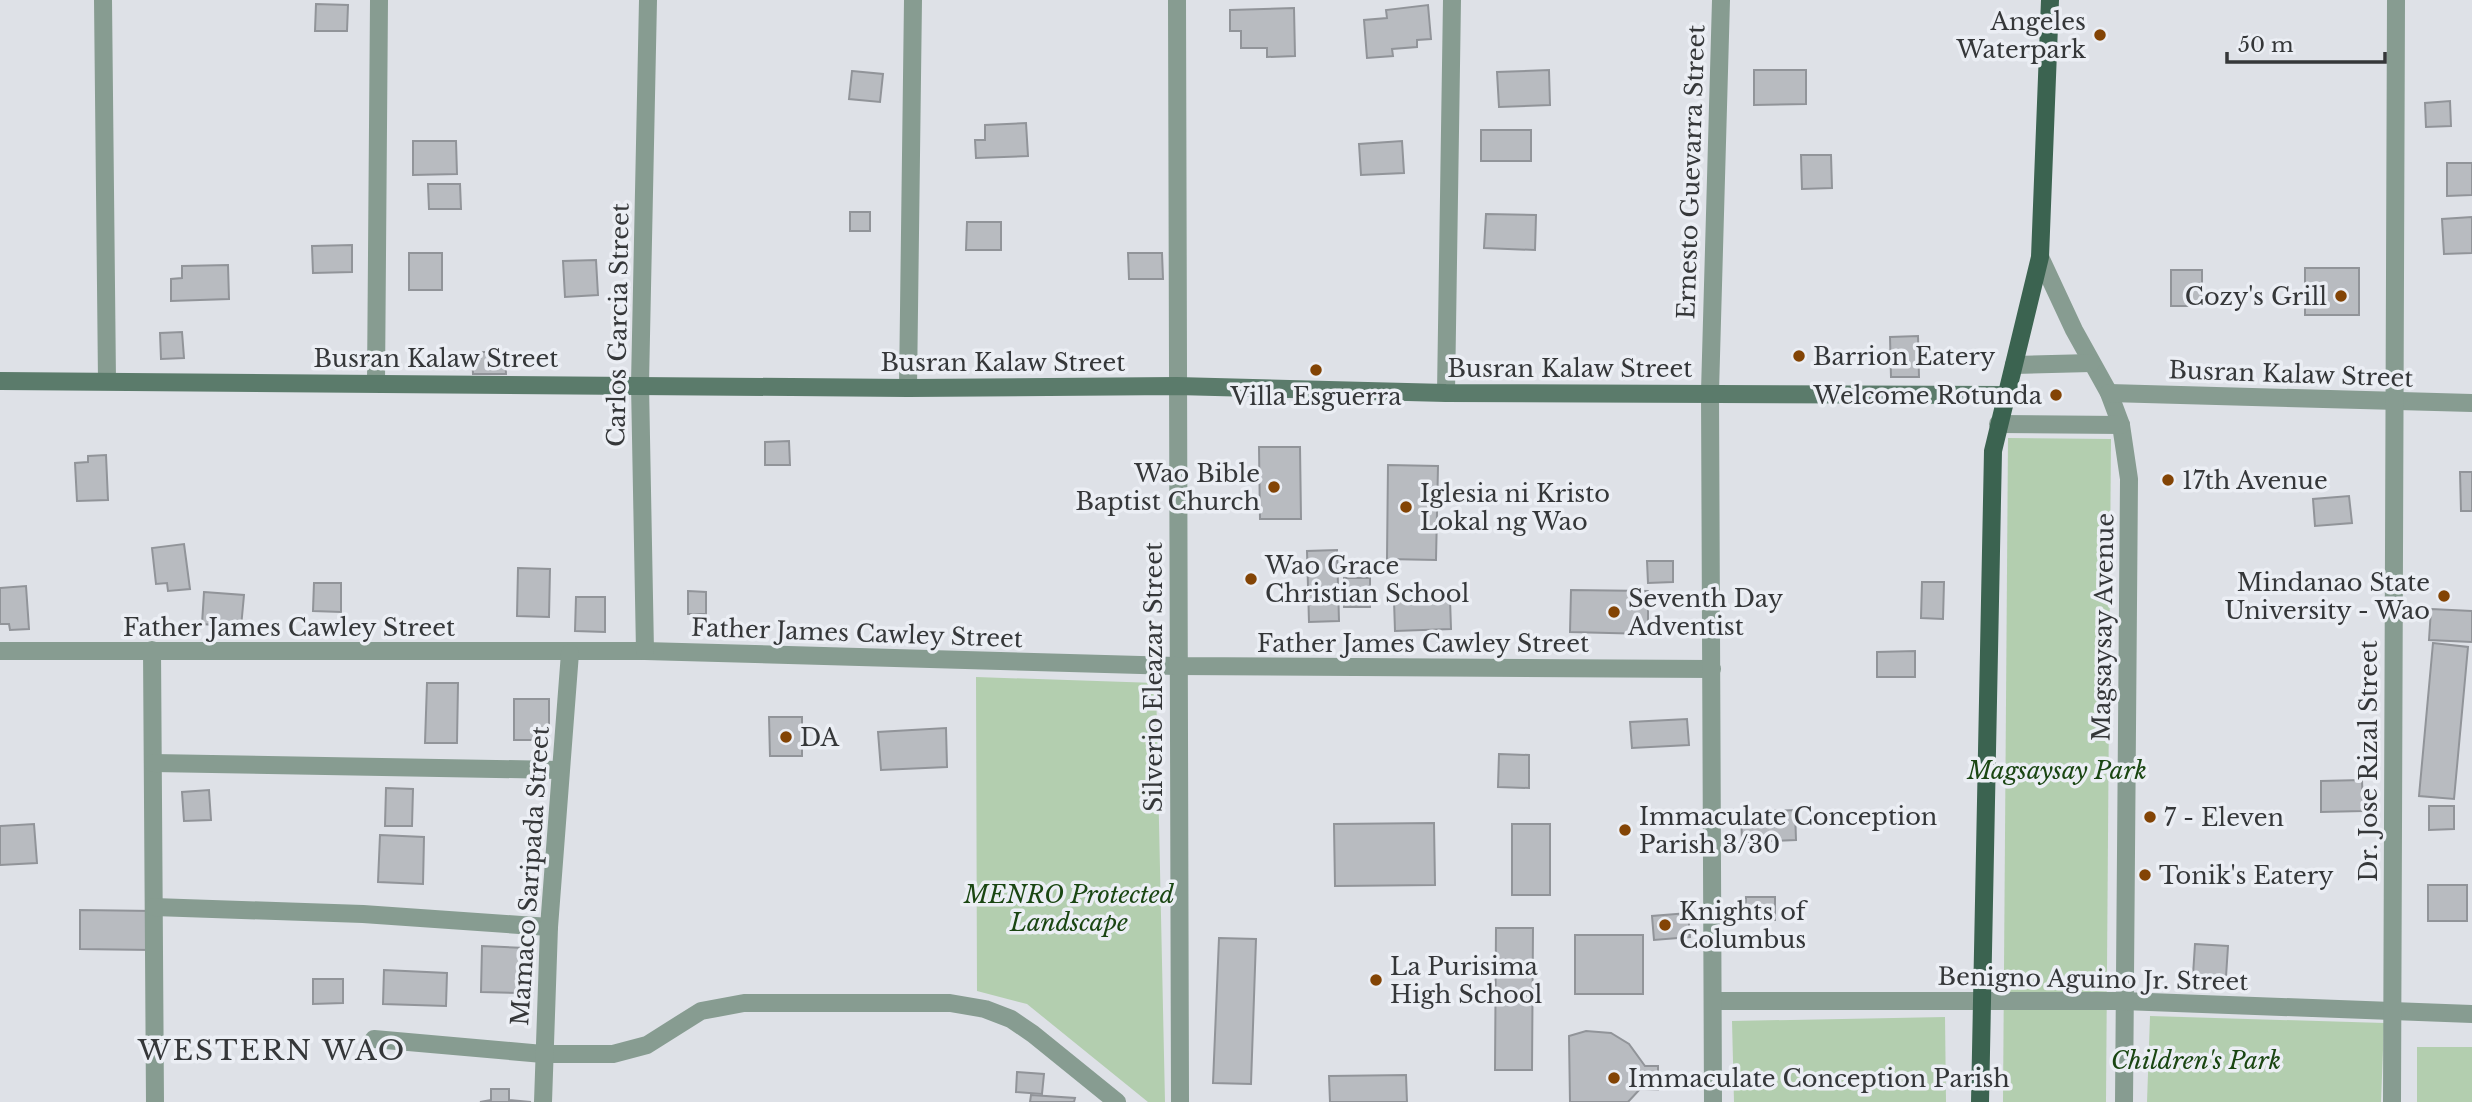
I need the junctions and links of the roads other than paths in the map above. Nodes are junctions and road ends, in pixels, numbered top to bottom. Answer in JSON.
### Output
{"nodes":[{"id":1,"x":103,"y":0,"type":"edge"},
{"id":2,"x":379,"y":0,"type":"edge"},
{"id":3,"x":648,"y":0,"type":"edge"},
{"id":4,"x":913,"y":0,"type":"edge"},
{"id":5,"x":1177,"y":0,"type":"edge"},
{"id":6,"x":1452,"y":0,"type":"edge"},
{"id":7,"x":1721,"y":0,"type":"edge"},
{"id":8,"x":2050,"y":0,"type":"edge"},
{"id":9,"x":2396,"y":0,"type":"edge"},
{"id":10,"x":2040,"y":257,"type":"junction"},
{"id":11,"x":2091,"y":363,"type":"junction"},
{"id":12,"x":2014,"y":365,"type":"junction"},
{"id":13,"x":0,"y":380,"type":"edge"},
{"id":14,"x":107,"y":381,"type":"junction"},
{"id":15,"x":376,"y":383,"type":"junction"},
{"id":16,"x":639,"y":384,"type":"junction"},
{"id":17,"x":1177,"y":386,"type":"junction"},
{"id":18,"x":908,"y":388,"type":"junction"},
{"id":19,"x":1710,"y":392,"type":"junction"},
{"id":20,"x":1446,"y":393,"type":"junction"},
{"id":21,"x":2109,"y":393,"type":"junction"},
{"id":22,"x":2006,"y":395,"type":"junction"},
{"id":23,"x":2394,"y":403,"type":"junction"},
{"id":24,"x":2472,"y":403,"type":"edge"},
{"id":25,"x":1998,"y":424,"type":"junction"},
{"id":26,"x":2121,"y":425,"type":"junction"},
{"id":27,"x":152,"y":650,"type":"junction"},
{"id":28,"x":0,"y":651,"type":"edge"},
{"id":29,"x":645,"y":651,"type":"junction"},
{"id":30,"x":570,"y":653,"type":"junction"},
{"id":31,"x":1176,"y":666,"type":"junction"},
{"id":32,"x":1712,"y":669,"type":"junction"},
{"id":33,"x":153,"y":763,"type":"junction"},
{"id":34,"x":560,"y":769,"type":"junction"},
{"id":35,"x":154,"y":907,"type":"junction"},
{"id":36,"x":549,"y":927,"type":"junction"},
{"id":37,"x":1981,"y":1000,"type":"junction"},
{"id":38,"x":1713,"y":1001,"type":"junction"},
{"id":39,"x":2123,"y":1001,"type":"junction"},
{"id":40,"x":2392,"y":1013,"type":"junction"},
{"id":41,"x":2472,"y":1014,"type":"edge"},
{"id":42,"x":374,"y":1039,"type":"dead end"},
{"id":43,"x":543,"y":1054,"type":"junction"},
{"id":44,"x":155,"y":1102,"type":"edge"},
{"id":45,"x":543,"y":1102,"type":"edge"},
{"id":46,"x":1117,"y":1102,"type":"edge"},
{"id":47,"x":1180,"y":1102,"type":"edge"},
{"id":48,"x":1713,"y":1102,"type":"edge"},
{"id":49,"x":1980,"y":1102,"type":"edge"},
{"id":50,"x":2124,"y":1102,"type":"edge"},
{"id":51,"x":2392,"y":1102,"type":"edge"}],
"edges":[{"from":1,"to":14,"type":"street"},
{"from":2,"to":15,"type":"street"},
{"from":3,"to":16,"type":"street","name":"Carlos Garcia Street"},
{"from":4,"to":18,"type":"street"},
{"from":5,"to":17,"type":"street","name":"Silverio Eleazar Street"},
{"from":6,"to":20,"type":"street"},
{"from":7,"to":19,"type":"street","name":"Ernesto Guevarra Street"},
{"from":8,"to":10,"type":"main road"},
{"from":9,"to":23,"type":"street","name":"Dr. Jose Rizal Street"},
{"from":10,"to":11,"type":"street","name":"Magsaysay Avenue"},
{"from":10,"to":12,"type":"main road"},
{"from":11,"to":12,"type":"street"},
{"from":11,"to":21,"type":"street","name":"Magsaysay Avenue"},
{"from":12,"to":22,"type":"main road"},
{"from":13,"to":14,"type":"street","name":"Busran Kalaw Street"},
{"from":14,"to":15,"type":"street","name":"Busran Kalaw Street"},
{"from":15,"to":16,"type":"street","name":"Busran Kalaw Street"},
{"from":16,"to":18,"type":"street","name":"Busran Kalaw Street"},
{"from":16,"to":29,"type":"street","name":"Carlos Garcia Street"},
{"from":17,"to":18,"type":"street","name":"Busran Kalaw Street"},
{"from":17,"to":20,"type":"street","name":"Busran Kalaw Street"},
{"from":17,"to":31,"type":"street","name":"Silverio Eleazar Street"},
{"from":19,"to":20,"type":"street","name":"Busran Kalaw Street"},
{"from":19,"to":22,"type":"street","name":"Busran Kalaw Street"},
{"from":19,"to":32,"type":"street","name":"Ernesto Guevarra Street"},
{"from":21,"to":23,"type":"street","name":"Busran Kalaw Street"},
{"from":21,"to":26,"type":"street","name":"Magsaysay Avenue"},
{"from":22,"to":25,"type":"main road"},
{"from":23,"to":24,"type":"street","name":"Busran Kalaw Street"},
{"from":23,"to":40,"type":"street","name":"Dr. Jose Rizal Street"},
{"from":25,"to":26,"type":"street"},
{"from":25,"to":37,"type":"main road"},
{"from":26,"to":39,"type":"street","name":"Magsaysay Avenue"},
{"from":27,"to":28,"type":"street","name":"Father James Cawley Street"},
{"from":27,"to":30,"type":"street","name":"Father James Cawley Street"},
{"from":27,"to":33,"type":"street"},
{"from":29,"to":30,"type":"street","name":"Father James Cawley Street"},
{"from":29,"to":31,"type":"street","name":"Father James Cawley Street"},
{"from":30,"to":34,"type":"street","name":"Mamaco Saripada Street"},
{"from":31,"to":32,"type":"street","name":"Father James Cawley Street"},
{"from":31,"to":47,"type":"street","name":"Silverio Eleazar Street"},
{"from":32,"to":38,"type":"street","name":"Ernesto Guevarra Street"},
{"from":33,"to":34,"type":"street"},
{"from":33,"to":35,"type":"street"},
{"from":34,"to":36,"type":"street","name":"Mamaco Saripada Street"},
{"from":35,"to":36,"type":"street"},
{"from":35,"to":44,"type":"street"},
{"from":36,"to":43,"type":"street","name":"Mamaco Saripada Street"},
{"from":37,"to":38,"type":"street","name":"Benigno Aguino Jr. Street"},
{"from":37,"to":39,"type":"street","name":"Benigno Aguino Jr. Street"},
{"from":37,"to":49,"type":"main road"},
{"from":38,"to":48,"type":"street","name":"Ernesto Guevarra Street"},
{"from":39,"to":40,"type":"street","name":"Benigno Aguino Jr. Street"},
{"from":39,"to":50,"type":"street","name":"Magsaysay Avenue"},
{"from":40,"to":41,"type":"street","name":"Benigno Aguino Jr. Street"},
{"from":40,"to":51,"type":"street","name":"Dr. Jose Rizal Street"},
{"from":42,"to":43,"type":"street"},
{"from":43,"to":45,"type":"street","name":"Mamaco Saripada Street"},
{"from":43,"to":46,"type":"street"}]}
